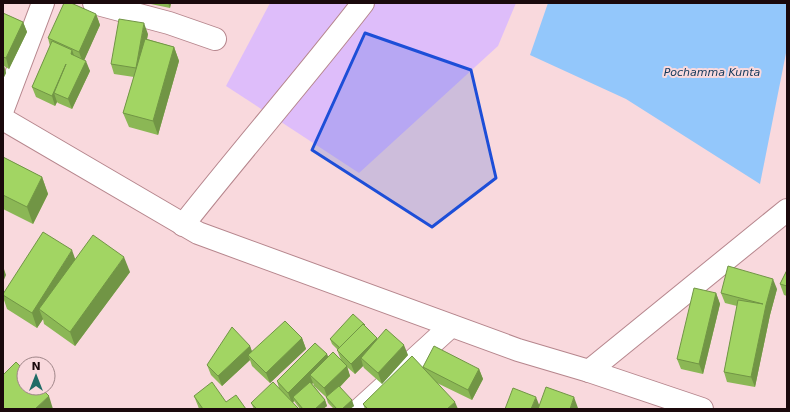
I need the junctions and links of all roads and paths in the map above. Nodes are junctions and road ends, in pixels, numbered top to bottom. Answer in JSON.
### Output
{"nodes":[{"id":1,"x":43,"y":3,"type":"edge"},
{"id":2,"x":94,"y":3,"type":"edge"},
{"id":3,"x":363,"y":3,"type":"edge"},
{"id":4,"x":215,"y":39,"type":"dead end"},
{"id":5,"x":3,"y":109,"type":"edge"},
{"id":6,"x":3,"y":119,"type":"edge"},
{"id":7,"x":787,"y":210,"type":"edge"},
{"id":8,"x":183,"y":225,"type":"junction"},
{"id":9,"x":451,"y":326,"type":"junction"},
{"id":10,"x":589,"y":371,"type":"junction"},
{"id":11,"x":360,"y":409,"type":"edge"},
{"id":12,"x":702,"y":409,"type":"edge"}],
"edges":[{"from":1,"to":5,"type":"street"},
{"from":2,"to":4,"type":"street"},
{"from":3,"to":8,"type":"street"},
{"from":6,"to":8,"type":"street"},
{"from":7,"to":10,"type":"street"},
{"from":8,"to":9,"type":"street"},
{"from":9,"to":10,"type":"street"},
{"from":9,"to":11,"type":"street"},
{"from":10,"to":12,"type":"street"}]}
